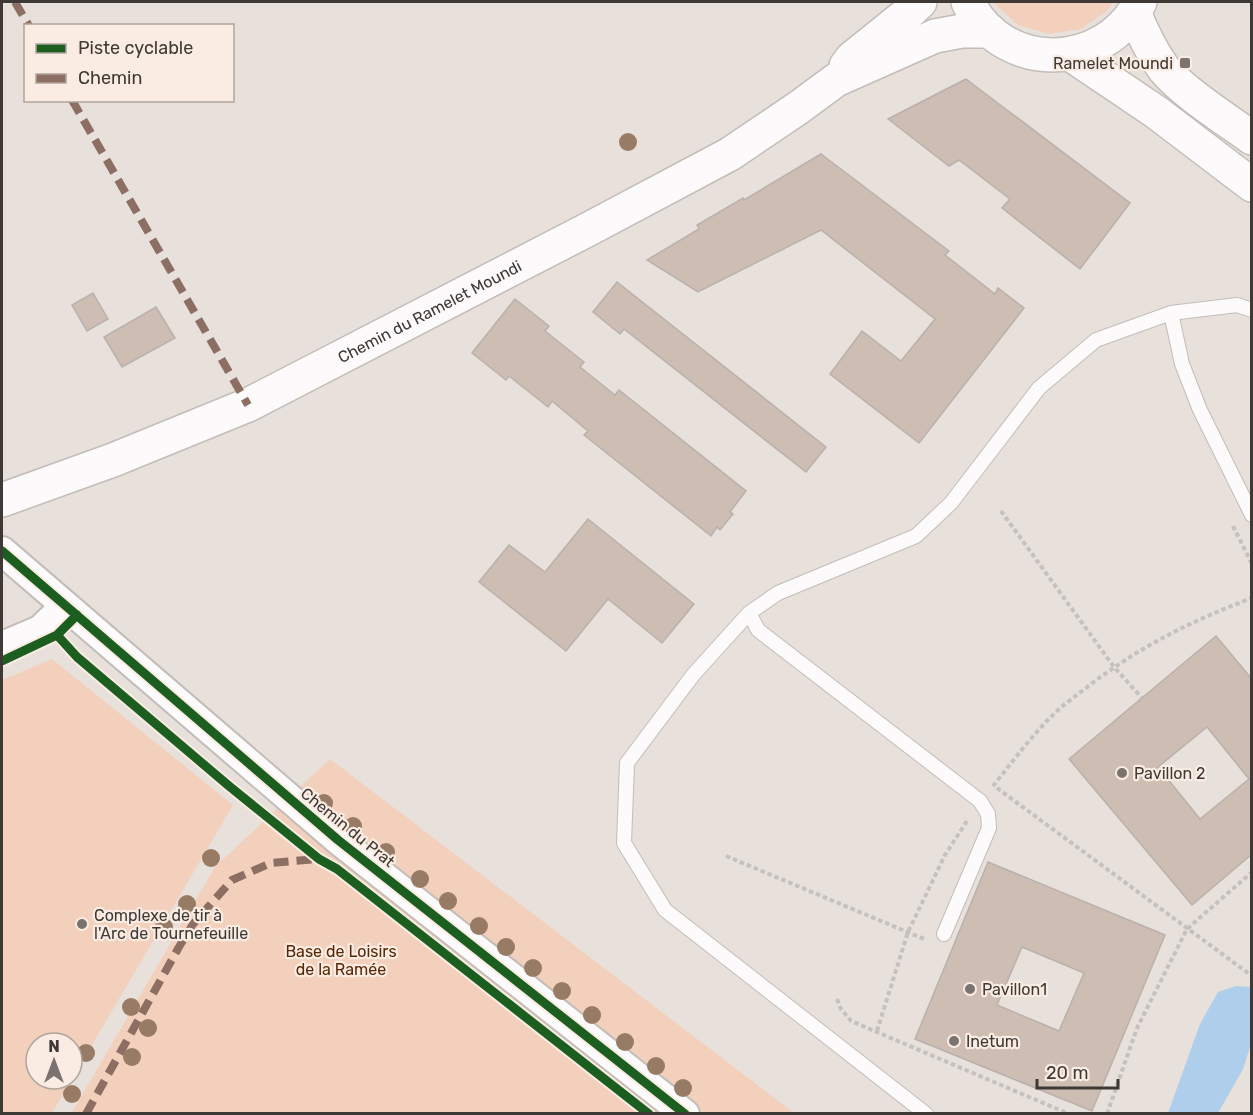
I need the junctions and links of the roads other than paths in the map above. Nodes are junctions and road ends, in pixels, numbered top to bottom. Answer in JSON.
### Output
{"nodes":[{"id":1,"x":920,"y":2,"type":"edge"},
{"id":2,"x":968,"y":2,"type":"edge"},
{"id":3,"x":1140,"y":17,"type":"edge"},
{"id":4,"x":990,"y":31,"type":"junction"},
{"id":5,"x":1070,"y":54,"type":"junction"},
{"id":6,"x":836,"y":80,"type":"junction"},
{"id":7,"x":1251,"y":138,"type":"edge"},
{"id":8,"x":1251,"y":185,"type":"edge"},
{"id":9,"x":1251,"y":310,"type":"edge"},
{"id":10,"x":1172,"y":313,"type":"junction"},
{"id":11,"x":2,"y":500,"type":"edge"},
{"id":12,"x":1251,"y":515,"type":"edge"},
{"id":13,"x":6,"y":565,"type":"edge"},
{"id":14,"x":65,"y":606,"type":"junction"},
{"id":15,"x":749,"y":614,"type":"junction"},
{"id":16,"x":2,"y":646,"type":"edge"},
{"id":17,"x":944,"y":934,"type":"dead end"},
{"id":18,"x":685,"y":1113,"type":"edge"},
{"id":19,"x":926,"y":1113,"type":"edge"}],
"edges":[{"from":1,"to":6,"type":"main road","name":"Chemin du Ramelet Moundi"},
{"from":2,"to":4,"type":"main road"},
{"from":3,"to":5,"type":"main road"},
{"from":3,"to":7,"type":"main road"},
{"from":4,"to":5,"type":"main road"},
{"from":4,"to":6,"type":"main road","name":"Chemin du Ramelet Moundi"},
{"from":5,"to":8,"type":"main road"},
{"from":6,"to":11,"type":"main road","name":"Chemin du Ramelet Moundi"},
{"from":9,"to":10,"type":"lane"},
{"from":10,"to":12,"type":"lane"},
{"from":10,"to":15,"type":"lane"},
{"from":13,"to":14,"type":"street","name":"Chemin du Prat"},
{"from":14,"to":16,"type":"street"},
{"from":14,"to":18,"type":"street","name":"Chemin du Prat"},
{"from":15,"to":17,"type":"lane"},
{"from":15,"to":19,"type":"lane"}]}
